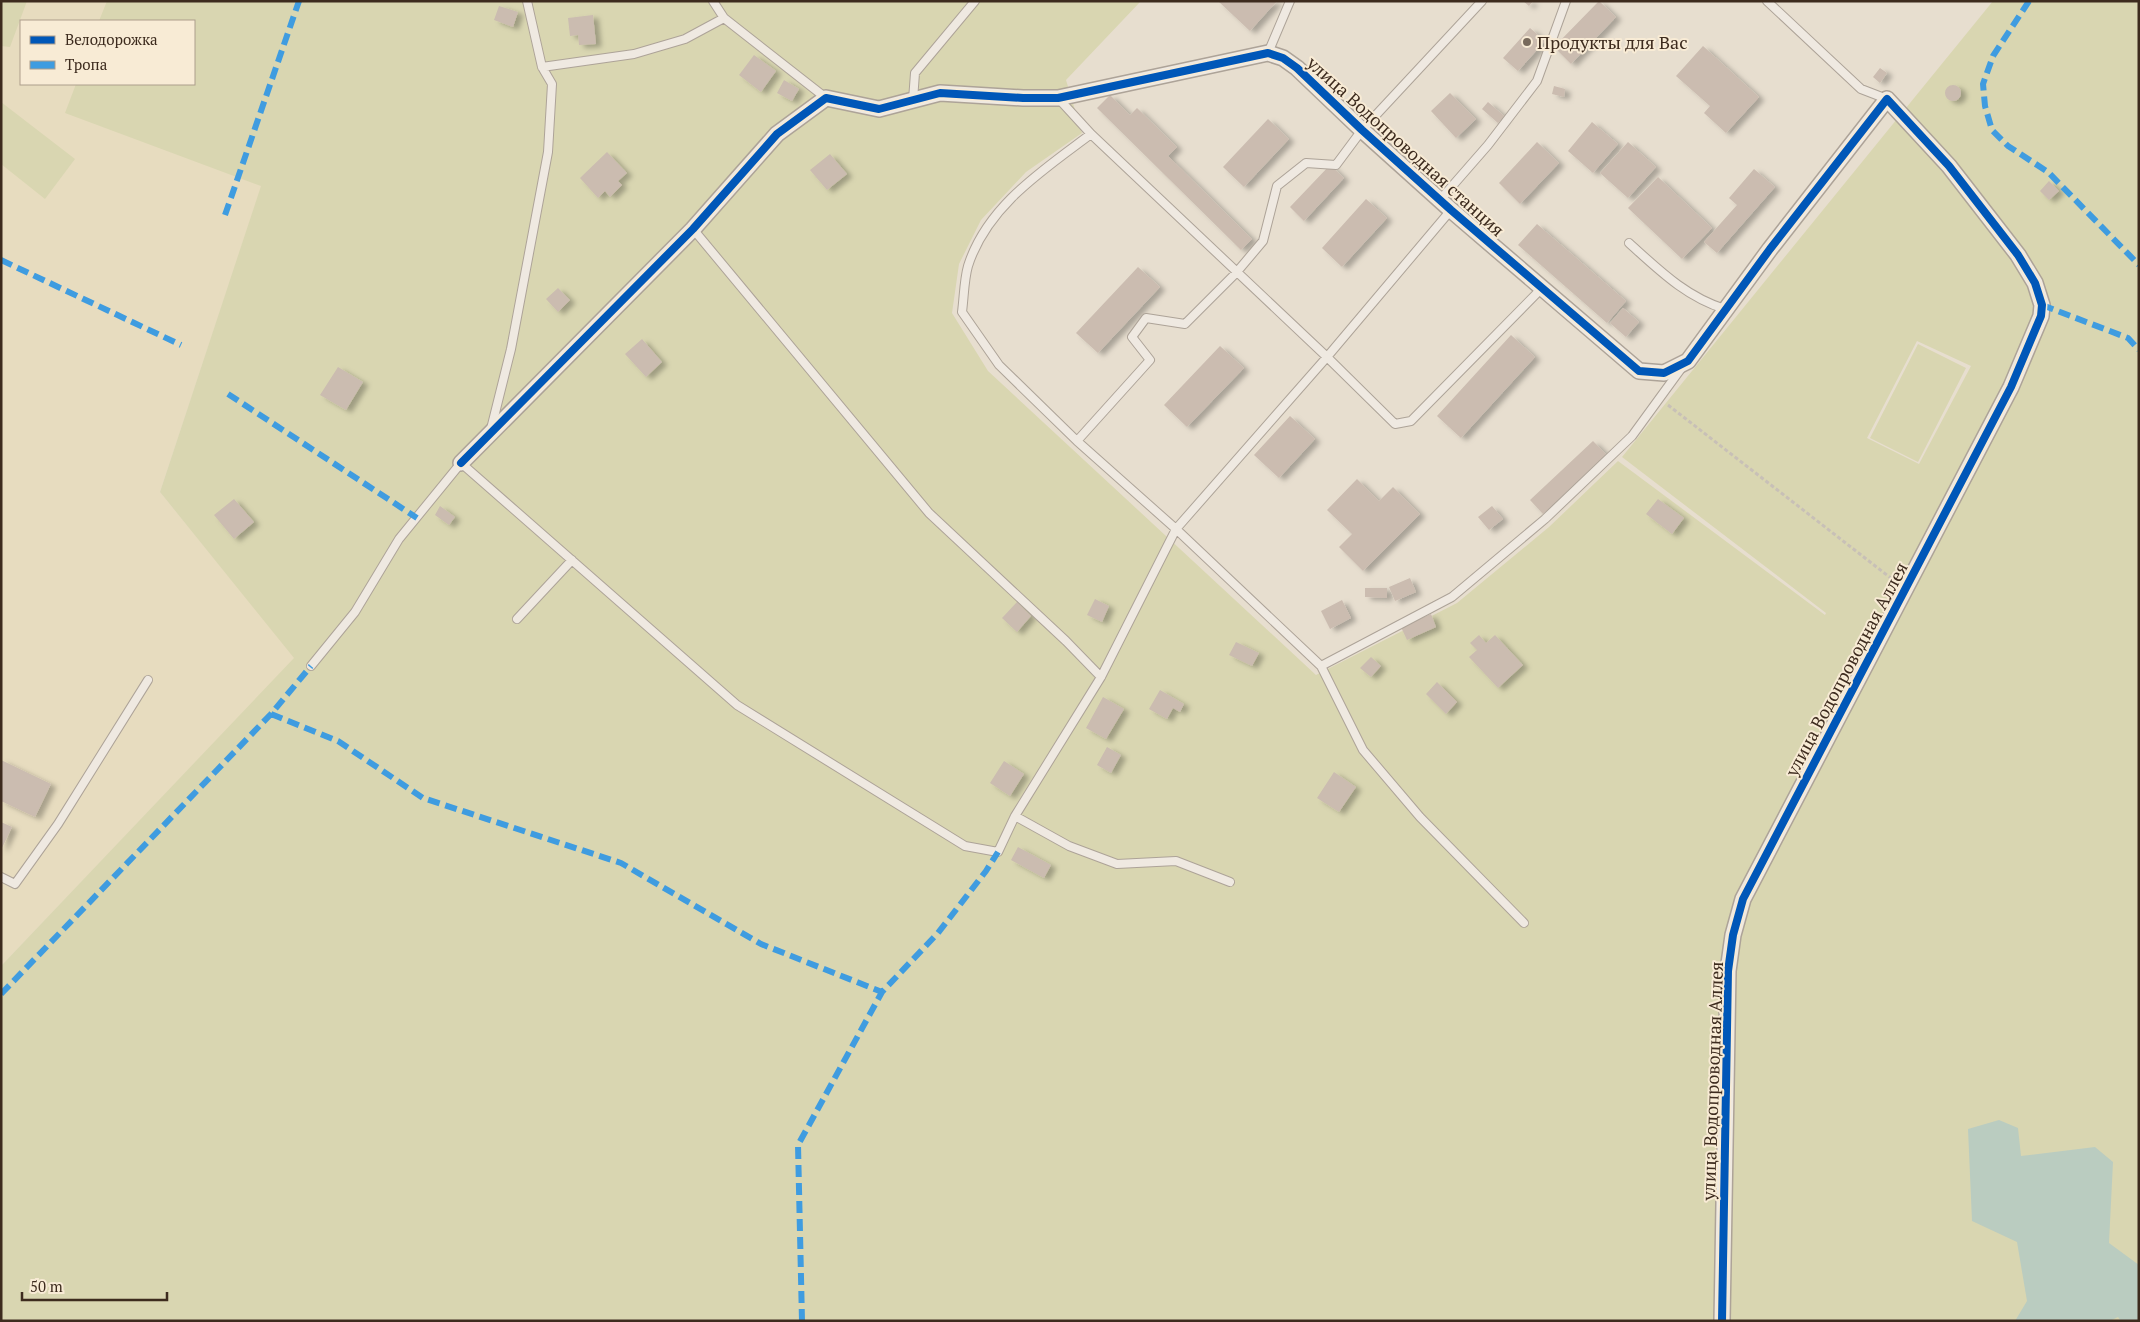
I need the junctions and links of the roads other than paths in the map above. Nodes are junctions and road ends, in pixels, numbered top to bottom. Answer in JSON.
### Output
{"nodes":[{"id":1,"x":527,"y":1,"type":"edge"},
{"id":2,"x":713,"y":1,"type":"edge"},
{"id":3,"x":975,"y":1,"type":"edge"},
{"id":4,"x":1290,"y":1,"type":"edge"},
{"id":5,"x":1482,"y":1,"type":"edge"},
{"id":6,"x":1566,"y":1,"type":"edge"},
{"id":7,"x":1767,"y":1,"type":"edge"},
{"id":8,"x":724,"y":18,"type":"junction"},
{"id":9,"x":1268,"y":53,"type":"junction"},
{"id":10,"x":542,"y":67,"type":"junction"},
{"id":11,"x":826,"y":98,"type":"junction"},
{"id":12,"x":1058,"y":98,"type":"junction"},
{"id":13,"x":913,"y":100,"type":"junction"},
{"id":14,"x":1887,"y":100,"type":"junction"},
{"id":15,"x":1362,"y":130,"type":"junction"},
{"id":16,"x":1091,"y":134,"type":"junction"},
{"id":17,"x":1446,"y":205,"type":"junction"},
{"id":18,"x":694,"y":229,"type":"junction"},
{"id":19,"x":1629,"y":243,"type":"dead end"},
{"id":20,"x":1236,"y":272,"type":"junction"},
{"id":21,"x":1542,"y":287,"type":"junction"},
{"id":22,"x":1726,"y":309,"type":"junction"},
{"id":23,"x":1327,"y":357,"type":"junction"},
{"id":24,"x":1688,"y":361,"type":"junction"},
{"id":25,"x":490,"y":436,"type":"junction"},
{"id":26,"x":1078,"y":441,"type":"junction"},
{"id":27,"x":461,"y":463,"type":"junction"},
{"id":28,"x":1176,"y":529,"type":"junction"},
{"id":29,"x":572,"y":560,"type":"junction"},
{"id":30,"x":517,"y":619,"type":"dead end"},
{"id":31,"x":310,"y":666,"type":"dead end"},
{"id":32,"x":1321,"y":666,"type":"junction"},
{"id":33,"x":1101,"y":677,"type":"junction"},
{"id":34,"x":148,"y":680,"type":"dead end"},
{"id":35,"x":1015,"y":816,"type":"junction"},
{"id":36,"x":1,"y":877,"type":"edge"},
{"id":37,"x":1230,"y":882,"type":"dead end"},
{"id":38,"x":1524,"y":922,"type":"dead end"},
{"id":39,"x":1722,"y":1321,"type":"edge"}],
"edges":[{"from":1,"to":10,"type":"lane"},
{"from":2,"to":8,"type":"lane"},
{"from":3,"to":13,"type":"lane"},
{"from":4,"to":9,"type":"lane"},
{"from":5,"to":15,"type":"lane"},
{"from":6,"to":17,"type":"lane"},
{"from":7,"to":14,"type":"lane","name":"улица Водопроводная Аллея"},
{"from":8,"to":10,"type":"lane"},
{"from":8,"to":11,"type":"lane"},
{"from":9,"to":12,"type":"street"},
{"from":9,"to":15,"type":"street","name":"улица Водопроводная станция"},
{"from":10,"to":25,"type":"lane"},
{"from":11,"to":13,"type":"street"},
{"from":11,"to":18,"type":"street"},
{"from":12,"to":13,"type":"street"},
{"from":12,"to":16,"type":"lane"},
{"from":14,"to":22,"type":"street"},
{"from":14,"to":39,"type":"street","name":"улица Водопроводная Аллея"},
{"from":15,"to":17,"type":"street","name":"улица Водопроводная станция"},
{"from":15,"to":20,"type":"lane"},
{"from":16,"to":20,"type":"lane"},
{"from":16,"to":26,"type":"lane"},
{"from":17,"to":21,"type":"street","name":"улица Водопроводная станция"},
{"from":17,"to":23,"type":"lane"},
{"from":18,"to":25,"type":"street"},
{"from":18,"to":33,"type":"lane"},
{"from":19,"to":22,"type":"lane"},
{"from":20,"to":23,"type":"lane"},
{"from":20,"to":26,"type":"lane"},
{"from":21,"to":23,"type":"lane"},
{"from":21,"to":24,"type":"street","name":"улица Водопроводная станция"},
{"from":22,"to":24,"type":"street"},
{"from":23,"to":28,"type":"lane"},
{"from":24,"to":32,"type":"lane"},
{"from":25,"to":27,"type":"street"},
{"from":26,"to":28,"type":"lane"},
{"from":27,"to":29,"type":"lane"},
{"from":27,"to":31,"type":"lane"},
{"from":28,"to":32,"type":"lane"},
{"from":28,"to":33,"type":"lane"},
{"from":29,"to":30,"type":"lane"},
{"from":29,"to":35,"type":"lane"},
{"from":32,"to":38,"type":"lane"},
{"from":33,"to":35,"type":"lane"},
{"from":34,"to":36,"type":"lane"},
{"from":35,"to":37,"type":"lane"}]}
